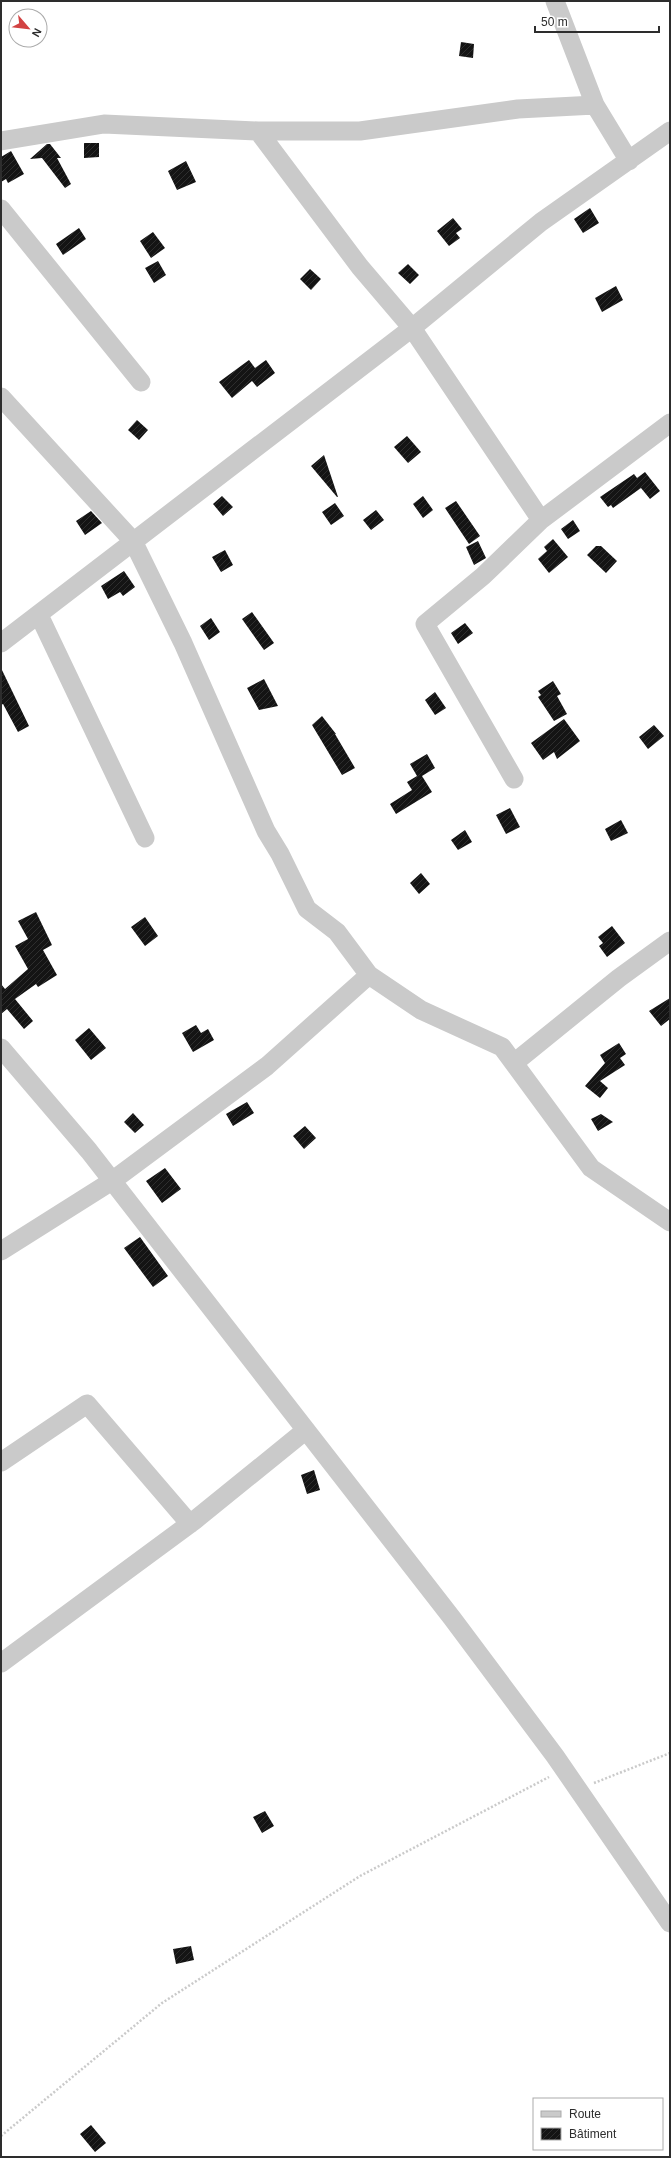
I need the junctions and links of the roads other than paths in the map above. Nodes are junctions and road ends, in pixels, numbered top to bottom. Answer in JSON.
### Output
{"nodes":[{"id":1,"x":555,"y":1,"type":"edge"},
{"id":2,"x":595,"y":105,"type":"junction"},
{"id":3,"x":258,"y":131,"type":"junction"},
{"id":4,"x":670,"y":131,"type":"edge"},
{"id":5,"x":1,"y":141,"type":"edge"},
{"id":6,"x":629,"y":161,"type":"junction"},
{"id":7,"x":1,"y":209,"type":"edge"},
{"id":8,"x":412,"y":328,"type":"junction"},
{"id":9,"x":141,"y":382,"type":"dead end"},
{"id":10,"x":1,"y":397,"type":"edge"},
{"id":11,"x":670,"y":423,"type":"edge"},
{"id":12,"x":541,"y":520,"type":"junction"},
{"id":13,"x":133,"y":541,"type":"junction"},
{"id":14,"x":38,"y":615,"type":"junction"},
{"id":15,"x":1,"y":643,"type":"edge"},
{"id":16,"x":514,"y":779,"type":"dead end"},
{"id":17,"x":145,"y":838,"type":"dead end"},
{"id":18,"x":670,"y":941,"type":"edge"},
{"id":19,"x":369,"y":975,"type":"junction"},
{"id":20,"x":1,"y":1048,"type":"edge"},
{"id":21,"x":514,"y":1063,"type":"junction"},
{"id":22,"x":112,"y":1181,"type":"junction"},
{"id":23,"x":670,"y":1222,"type":"edge"},
{"id":24,"x":1,"y":1251,"type":"edge"},
{"id":25,"x":306,"y":1430,"type":"junction"},
{"id":26,"x":1,"y":1462,"type":"edge"},
{"id":27,"x":190,"y":1524,"type":"junction"},
{"id":28,"x":1,"y":1662,"type":"edge"},
{"id":29,"x":670,"y":1923,"type":"edge"}],
"edges":[{"from":1,"to":2,"type":"street"},
{"from":2,"to":3,"type":"street"},
{"from":2,"to":6,"type":"street"},
{"from":3,"to":5,"type":"street"},
{"from":3,"to":8,"type":"street"},
{"from":4,"to":6,"type":"street"},
{"from":6,"to":8,"type":"street"},
{"from":7,"to":9,"type":"street"},
{"from":8,"to":12,"type":"street"},
{"from":8,"to":13,"type":"street"},
{"from":10,"to":13,"type":"street"},
{"from":11,"to":12,"type":"street"},
{"from":12,"to":16,"type":"street"},
{"from":13,"to":14,"type":"street"},
{"from":13,"to":19,"type":"street"},
{"from":14,"to":15,"type":"street"},
{"from":14,"to":17,"type":"street"},
{"from":18,"to":21,"type":"street"},
{"from":19,"to":21,"type":"street"},
{"from":19,"to":22,"type":"street"},
{"from":20,"to":22,"type":"street"},
{"from":21,"to":23,"type":"street"},
{"from":22,"to":24,"type":"street"},
{"from":22,"to":25,"type":"street"},
{"from":25,"to":27,"type":"street"},
{"from":25,"to":29,"type":"street"},
{"from":26,"to":27,"type":"street"},
{"from":27,"to":28,"type":"street"}]}
